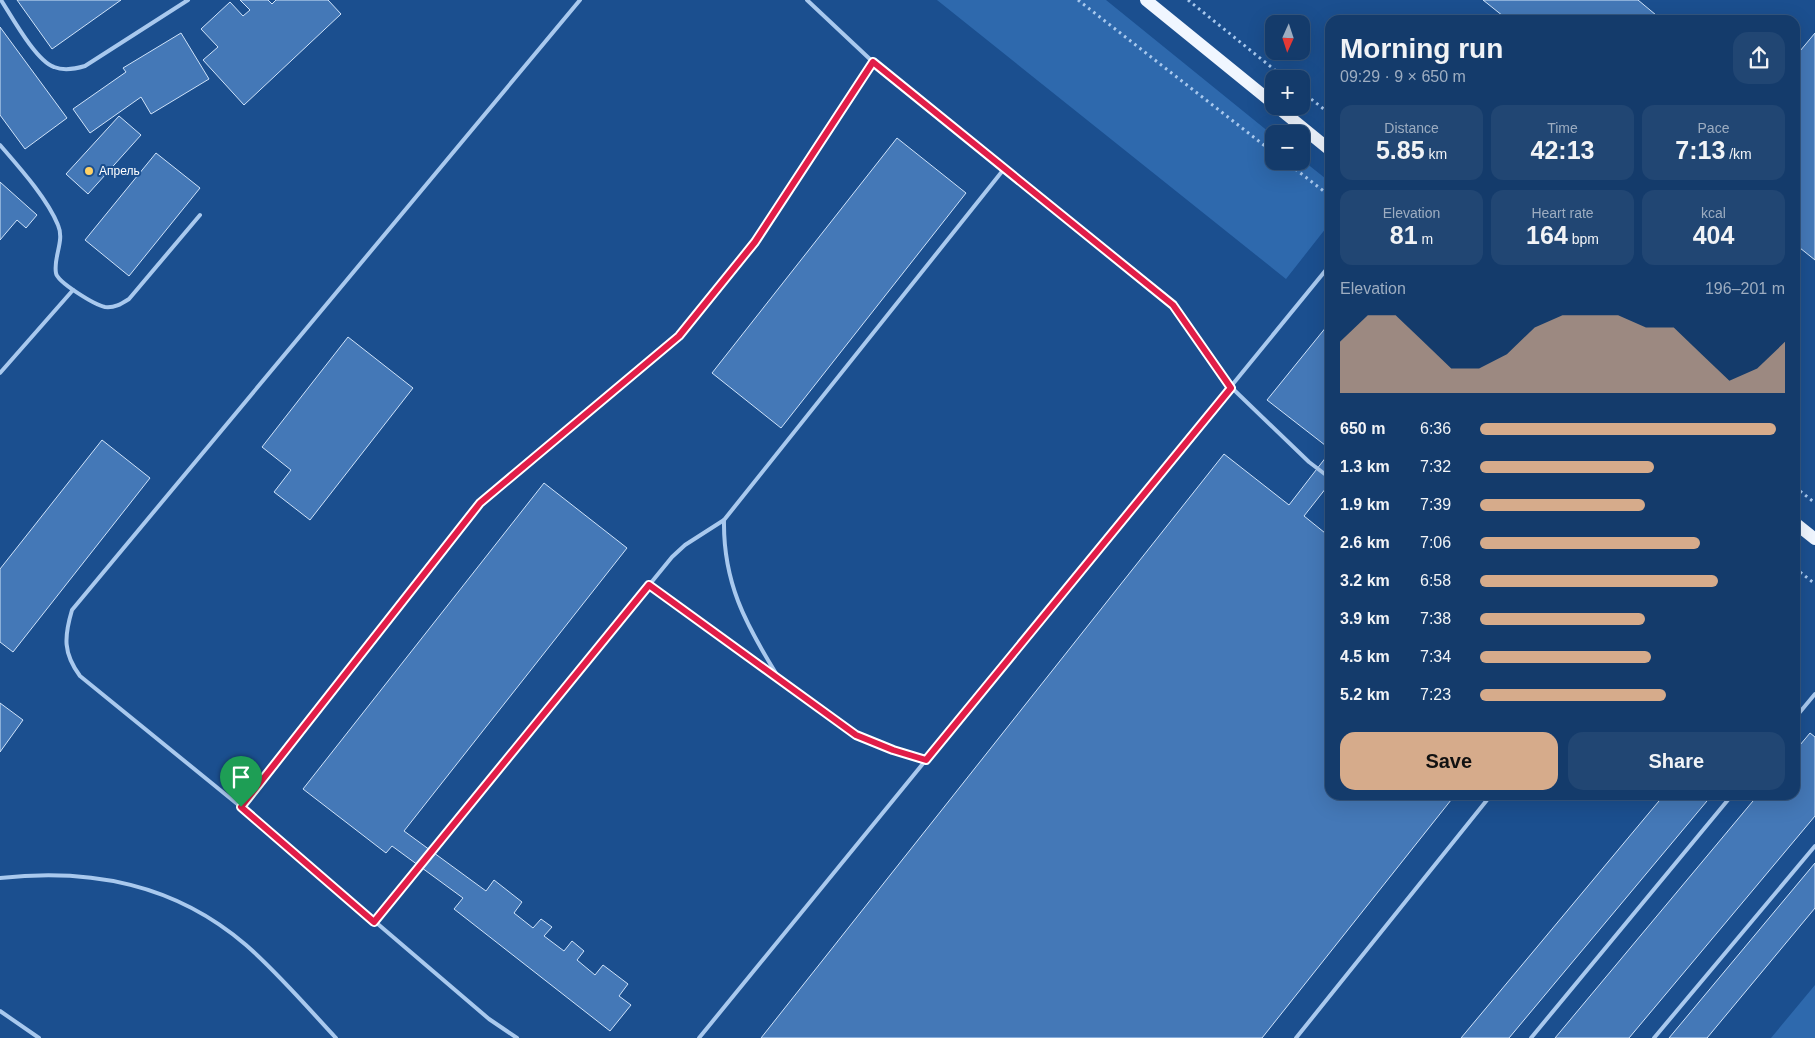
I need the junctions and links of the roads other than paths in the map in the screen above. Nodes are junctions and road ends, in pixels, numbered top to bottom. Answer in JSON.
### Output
{"nodes":[{"id":1,"x":1,"y":0,"type":"edge"},
{"id":2,"x":188,"y":0,"type":"edge"},
{"id":3,"x":580,"y":0,"type":"edge"},
{"id":4,"x":807,"y":0,"type":"edge"},
{"id":5,"x":1146,"y":0,"type":"edge"},
{"id":6,"x":873,"y":62,"type":"junction"},
{"id":7,"x":1265,"y":97,"type":"edge"},
{"id":8,"x":1287,"y":115,"type":"edge"},
{"id":9,"x":0,"y":145,"type":"edge"},
{"id":10,"x":1325,"y":146,"type":"edge"},
{"id":11,"x":1004,"y":169,"type":"junction"},
{"id":12,"x":200,"y":215,"type":"dead end"},
{"id":13,"x":1325,"y":271,"type":"edge"},
{"id":14,"x":73,"y":290,"type":"junction"},
{"id":15,"x":0,"y":373,"type":"edge"},
{"id":16,"x":1231,"y":388,"type":"junction"},
{"id":17,"x":1325,"y":474,"type":"edge"},
{"id":18,"x":724,"y":520,"type":"junction"},
{"id":19,"x":1800,"y":527,"type":"edge"},
{"id":20,"x":1815,"y":539,"type":"edge"},
{"id":21,"x":649,"y":585,"type":"junction"},
{"id":22,"x":778,"y":677,"type":"junction"},
{"id":23,"x":1815,"y":694,"type":"edge"},
{"id":24,"x":1800,"y":712,"type":"edge"},
{"id":25,"x":926,"y":760,"type":"junction"},
{"id":26,"x":1487,"y":800,"type":"edge"},
{"id":27,"x":1728,"y":800,"type":"edge"},
{"id":28,"x":241,"y":807,"type":"junction"},
{"id":29,"x":1815,"y":846,"type":"edge"},
{"id":30,"x":0,"y":878,"type":"edge"},
{"id":31,"x":374,"y":922,"type":"junction"},
{"id":32,"x":0,"y":1011,"type":"edge"},
{"id":33,"x":39,"y":1038,"type":"edge"},
{"id":34,"x":336,"y":1038,"type":"edge"},
{"id":35,"x":517,"y":1038,"type":"edge"},
{"id":36,"x":699,"y":1038,"type":"edge"},
{"id":37,"x":1296,"y":1038,"type":"edge"},
{"id":38,"x":1531,"y":1038,"type":"edge"},
{"id":39,"x":1654,"y":1038,"type":"edge"}],
"edges":[{"from":1,"to":2,"type":"lane"},
{"from":3,"to":28,"type":"lane"},
{"from":4,"to":6,"type":"lane"},
{"from":5,"to":7,"type":"main road"},
{"from":6,"to":11,"type":"lane"},
{"from":6,"to":28,"type":"lane"},
{"from":8,"to":10,"type":"main road"},
{"from":9,"to":14,"type":"lane"},
{"from":11,"to":16,"type":"lane"},
{"from":11,"to":18,"type":"lane"},
{"from":12,"to":14,"type":"lane"},
{"from":13,"to":16,"type":"lane"},
{"from":14,"to":15,"type":"lane"},
{"from":16,"to":17,"type":"lane"},
{"from":16,"to":25,"type":"lane"},
{"from":18,"to":21,"type":"lane"},
{"from":18,"to":22,"type":"lane"},
{"from":19,"to":20,"type":"main road"},
{"from":21,"to":22,"type":"lane"},
{"from":21,"to":31,"type":"lane"},
{"from":22,"to":25,"type":"lane"},
{"from":23,"to":24,"type":"lane"},
{"from":25,"to":36,"type":"lane"},
{"from":26,"to":37,"type":"lane"},
{"from":27,"to":38,"type":"lane"},
{"from":28,"to":31,"type":"lane"},
{"from":29,"to":39,"type":"lane"},
{"from":30,"to":34,"type":"lane"},
{"from":31,"to":35,"type":"lane"},
{"from":32,"to":33,"type":"lane"}]}
